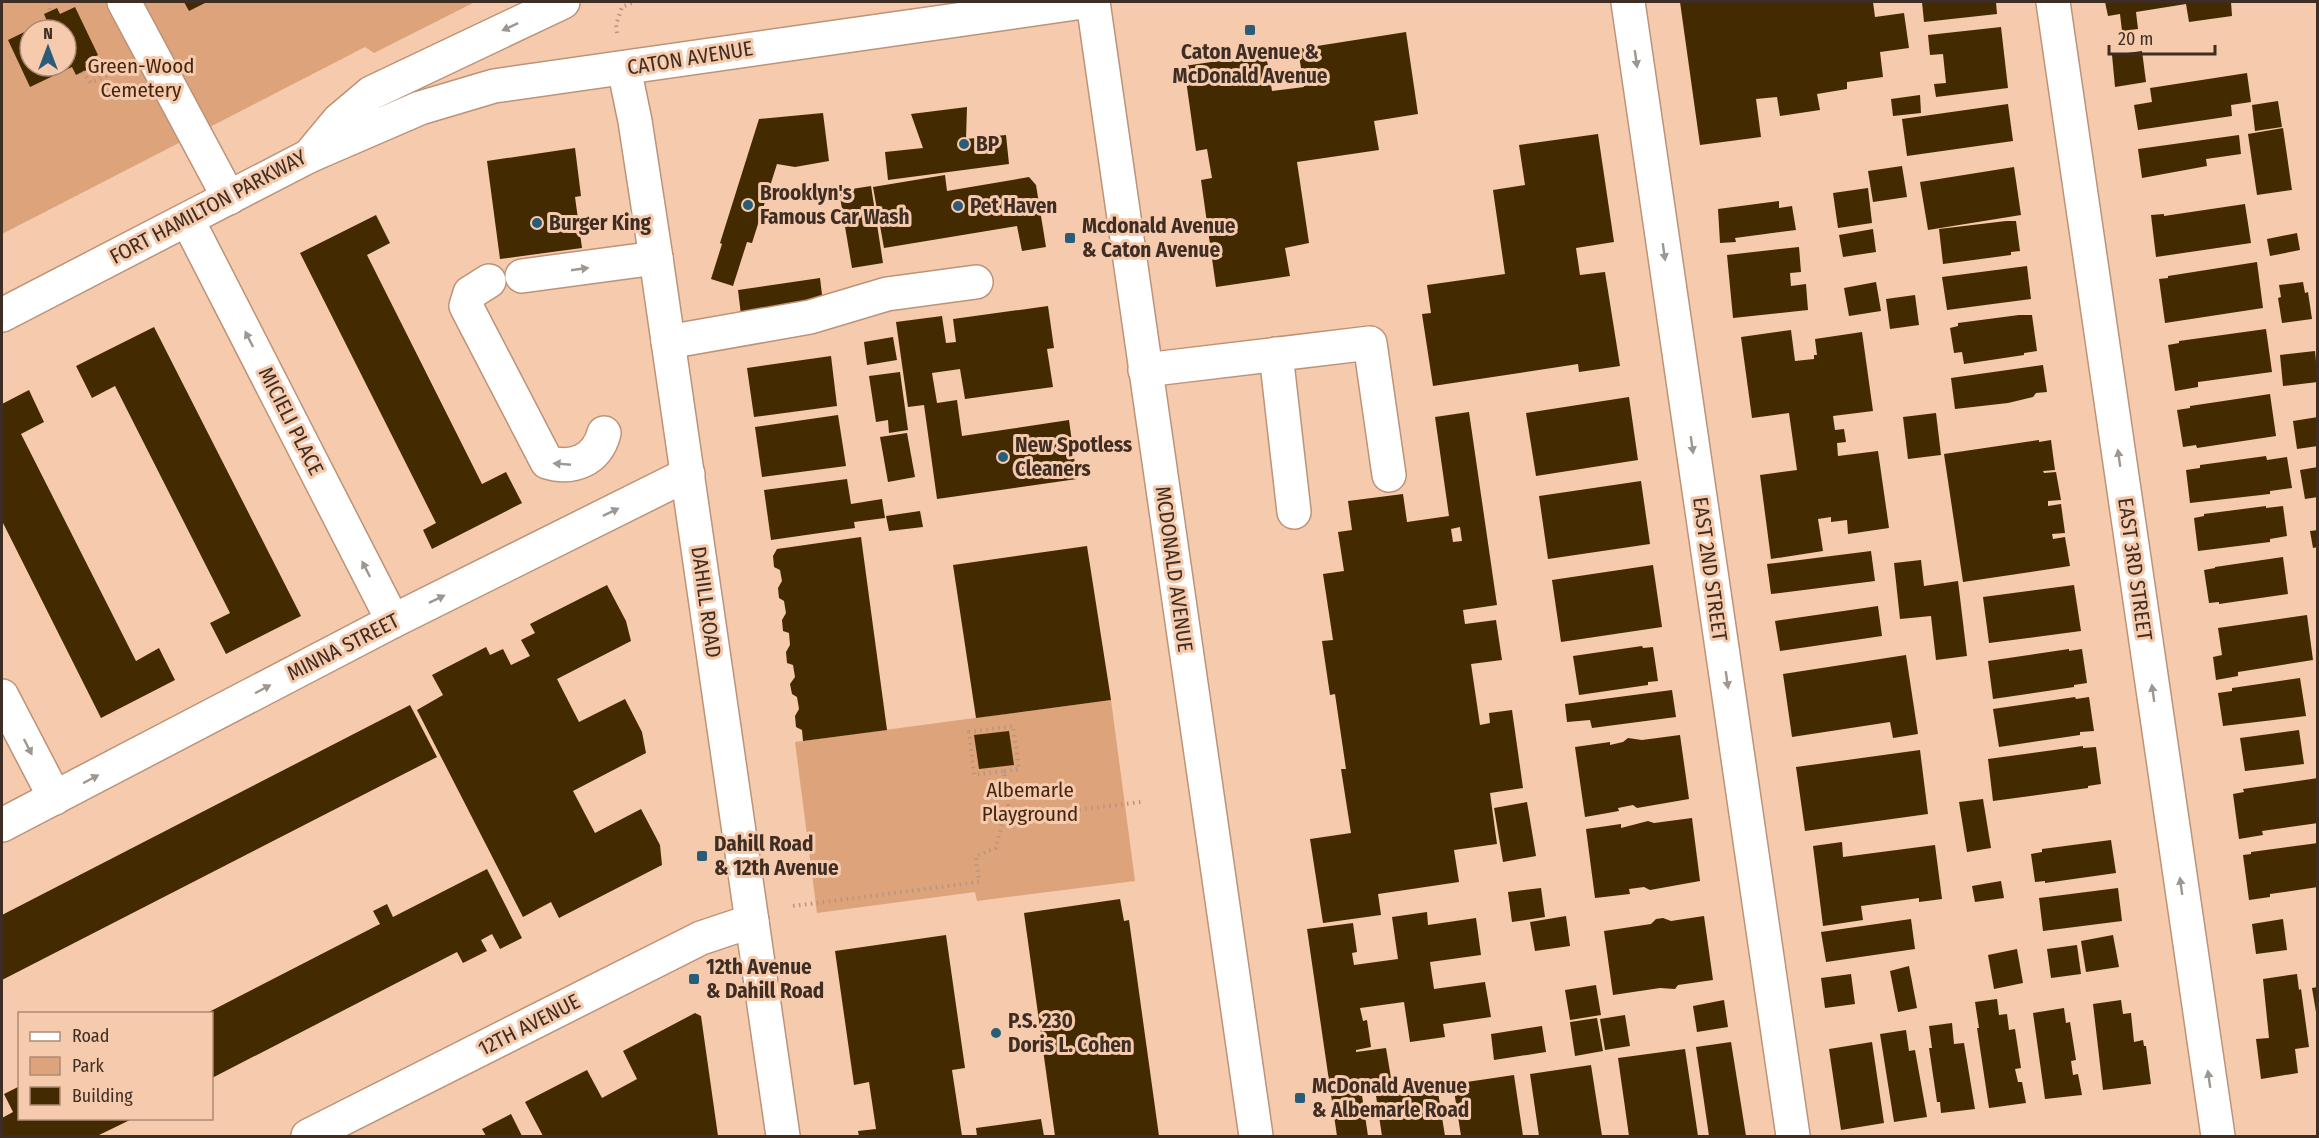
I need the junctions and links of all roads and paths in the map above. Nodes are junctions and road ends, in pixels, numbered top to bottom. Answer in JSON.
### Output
{"nodes":[{"id":1,"x":49,"y":2,"type":"edge"},
{"id":2,"x":124,"y":2,"type":"edge"},
{"id":3,"x":563,"y":2,"type":"edge"},
{"id":4,"x":634,"y":2,"type":"edge"},
{"id":5,"x":1083,"y":2,"type":"edge"},
{"id":6,"x":1093,"y":2,"type":"edge"},
{"id":7,"x":1628,"y":2,"type":"edge"},
{"id":8,"x":2053,"y":2,"type":"edge"},
{"id":9,"x":50,"y":11,"type":"dead end"},
{"id":10,"x":616,"y":26,"type":"dead end"},
{"id":11,"x":152,"y":52,"type":"junction"},
{"id":12,"x":624,"y":68,"type":"junction"},
{"id":13,"x":82,"y":72,"type":"dead end"},
{"id":14,"x":309,"y":156,"type":"junction"},
{"id":15,"x":229,"y":198,"type":"junction"},
{"id":16,"x":188,"y":220,"type":"junction"},
{"id":17,"x":656,"y":258,"type":"junction"},
{"id":18,"x":522,"y":276,"type":"dead end"},
{"id":19,"x":489,"y":281,"type":"dead end"},
{"id":20,"x":976,"y":282,"type":"dead end"},
{"id":21,"x":2,"y":315,"type":"edge"},
{"id":22,"x":668,"y":342,"type":"junction"},
{"id":23,"x":1276,"y":354,"type":"junction"},
{"id":24,"x":1146,"y":370,"type":"junction"},
{"id":25,"x":604,"y":433,"type":"dead end"},
{"id":26,"x":688,"y":474,"type":"junction"},
{"id":27,"x":1389,"y":475,"type":"dead end"},
{"id":28,"x":1294,"y":512,"type":"dead end"},
{"id":29,"x":393,"y":621,"type":"junction"},
{"id":30,"x":2,"y":696,"type":"edge"},
{"id":31,"x":1004,"y":771,"type":"junction"},
{"id":32,"x":55,"y":798,"type":"junction"},
{"id":33,"x":1141,"y":802,"type":"dead end"},
{"id":34,"x":1010,"y":819,"type":"junction"},
{"id":35,"x":2,"y":825,"type":"edge"},
{"id":36,"x":793,"y":906,"type":"dead end"},
{"id":37,"x":752,"y":921,"type":"junction"},
{"id":38,"x":308,"y":1137,"type":"edge"},
{"id":39,"x":783,"y":1137,"type":"edge"},
{"id":40,"x":1256,"y":1137,"type":"edge"},
{"id":41,"x":1793,"y":1137,"type":"edge"},
{"id":42,"x":2217,"y":1137,"type":"edge"}],
"edges":[{"from":1,"to":9,"type":"path"},
{"from":2,"to":11,"type":"street"},
{"from":3,"to":14,"type":"street","name":"FORT HAMILTON PARKWAY","one_way":true},
{"from":4,"to":10,"type":"path"},
{"from":5,"to":12,"type":"street","name":"CATON AVENUE"},
{"from":6,"to":24,"type":"street","name":"MCDONALD AVENUE"},
{"from":7,"to":41,"type":"street","name":"EAST 2ND STREET","one_way":true},
{"from":42,"to":8,"type":"street","name":"EAST 3RD STREET","one_way":true},
{"from":11,"to":13,"type":"path"},
{"from":11,"to":15,"type":"street"},
{"from":12,"to":14,"type":"street","name":"CATON AVENUE"},
{"from":12,"to":17,"type":"street","name":"DAHILL ROAD"},
{"from":14,"to":15,"type":"street","name":"FORT HAMILTON PARKWAY"},
{"from":15,"to":16,"type":"street","name":"FORT HAMILTON PARKWAY"},
{"from":16,"to":21,"type":"street","name":"FORT HAMILTON PARKWAY"},
{"from":29,"to":16,"type":"street","name":"MICIELI PLACE","one_way":true},
{"from":18,"to":17,"type":"street","one_way":true},
{"from":17,"to":22,"type":"street","name":"DAHILL ROAD"},
{"from":25,"to":19,"type":"street","one_way":true},
{"from":20,"to":22,"type":"street"},
{"from":22,"to":26,"type":"street","name":"DAHILL ROAD"},
{"from":23,"to":24,"type":"street"},
{"from":23,"to":27,"type":"street"},
{"from":23,"to":28,"type":"street"},
{"from":24,"to":40,"type":"street","name":"MCDONALD AVENUE"},
{"from":29,"to":26,"type":"street","name":"MINNA STREET","one_way":true},
{"from":26,"to":37,"type":"street","name":"DAHILL ROAD"},
{"from":32,"to":29,"type":"street","name":"MINNA STREET","one_way":true},
{"from":30,"to":32,"type":"street","one_way":true},
{"from":31,"to":31,"type":"path"},
{"from":31,"to":34,"type":"path"},
{"from":32,"to":35,"type":"street","name":"MINNA STREET"},
{"from":33,"to":34,"type":"path"},
{"from":34,"to":36,"type":"path"},
{"from":37,"to":38,"type":"street","name":"12TH AVENUE"},
{"from":37,"to":39,"type":"street","name":"DAHILL ROAD"}]}
